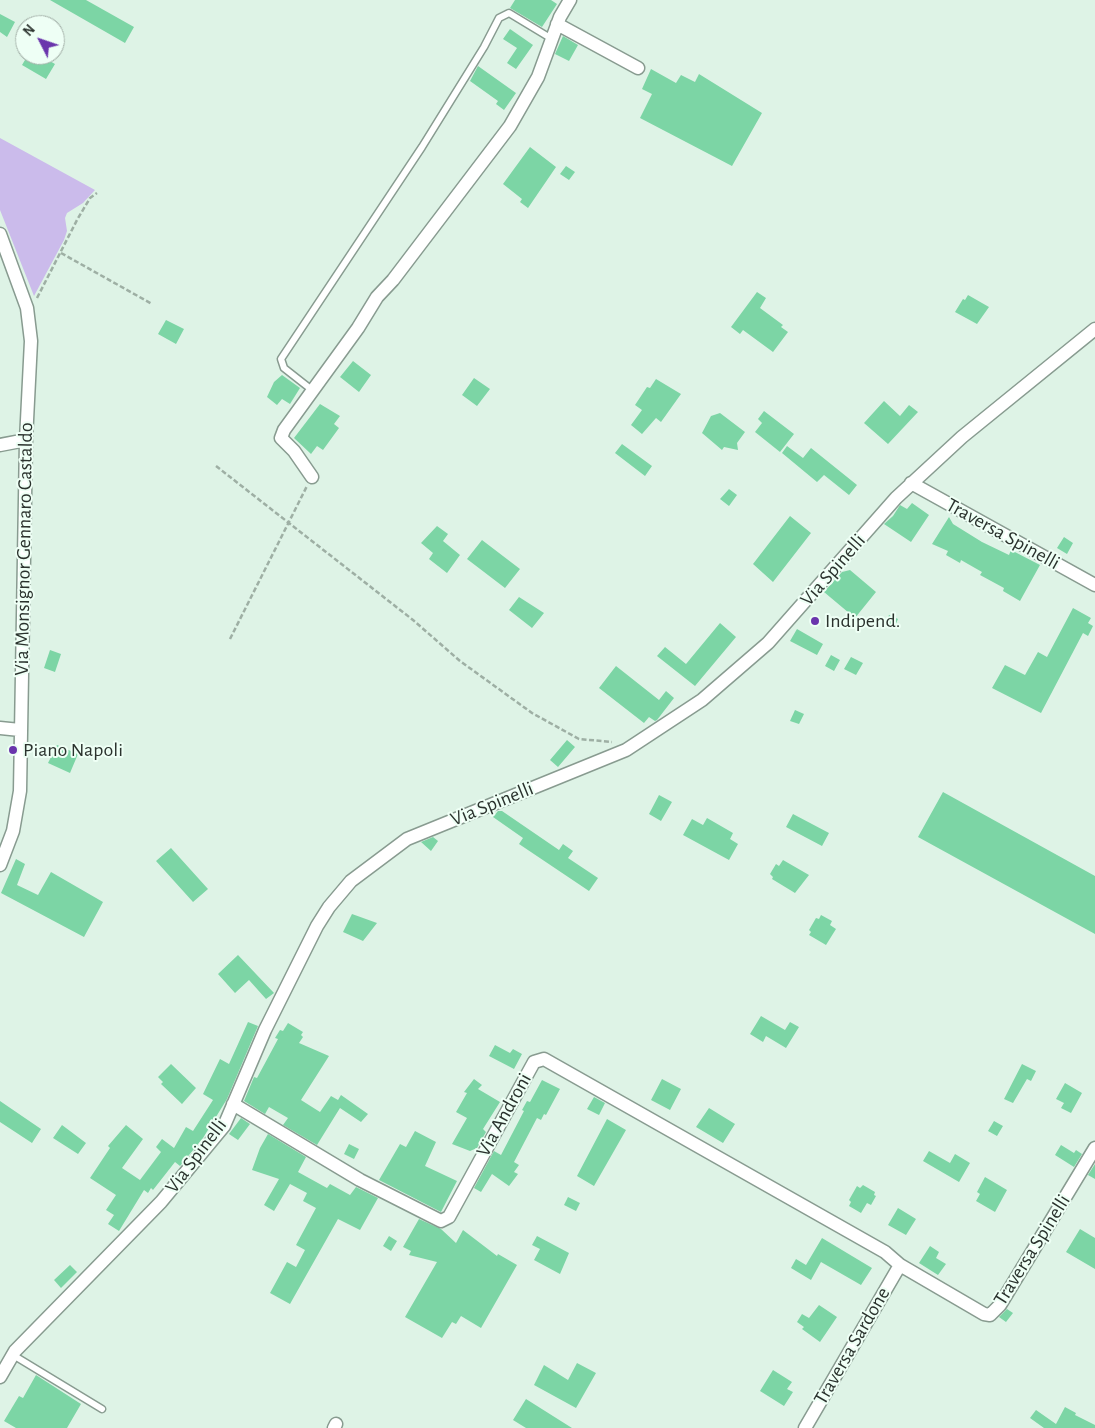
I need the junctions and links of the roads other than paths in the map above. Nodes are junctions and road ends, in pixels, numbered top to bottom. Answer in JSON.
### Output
{"nodes":[{"id":1,"x":570,"y":0,"type":"edge"},
{"id":2,"x":557,"y":24,"type":"junction"},
{"id":3,"x":552,"y":39,"type":"junction"},
{"id":4,"x":638,"y":68,"type":"dead end"},
{"id":5,"x":0,"y":234,"type":"edge"},
{"id":6,"x":1095,"y":329,"type":"edge"},
{"id":7,"x":312,"y":390,"type":"junction"},
{"id":8,"x":26,"y":440,"type":"junction"},
{"id":9,"x":0,"y":445,"type":"edge"},
{"id":10,"x":312,"y":477,"type":"road end"},
{"id":11,"x":911,"y":483,"type":"junction"},
{"id":12,"x":1095,"y":585,"type":"edge"},
{"id":13,"x":0,"y":728,"type":"edge"},
{"id":14,"x":20,"y":730,"type":"junction"},
{"id":15,"x":0,"y":865,"type":"edge"},
{"id":16,"x":233,"y":1104,"type":"junction"},
{"id":17,"x":1095,"y":1148,"type":"edge"},
{"id":18,"x":900,"y":1265,"type":"junction"},
{"id":19,"x":13,"y":1355,"type":"junction"},
{"id":20,"x":0,"y":1377,"type":"edge"},
{"id":21,"x":102,"y":1409,"type":"dead end"},
{"id":22,"x":805,"y":1428,"type":"edge"}],
"edges":[{"from":1,"to":2,"type":"street"},
{"from":2,"to":3,"type":"street"},
{"from":2,"to":4,"type":"street"},
{"from":3,"to":7,"type":"street"},
{"from":3,"to":7,"type":"lane"},
{"from":5,"to":8,"type":"street","name":"Via Monsignor Gennaro Castaldo"},
{"from":6,"to":11,"type":"street","name":"Via Spinelli"},
{"from":7,"to":10,"type":"street"},
{"from":8,"to":9,"type":"street"},
{"from":8,"to":14,"type":"street","name":"Via Monsignor Gennaro Castaldo"},
{"from":11,"to":12,"type":"street","name":"Traversa Spinelli"},
{"from":11,"to":16,"type":"street","name":"Via Spinelli"},
{"from":13,"to":14,"type":"street"},
{"from":14,"to":15,"type":"street","name":"Via Monsignor Gennaro Castaldo"},
{"from":16,"to":18,"type":"street","name":"Via Androni"},
{"from":16,"to":19,"type":"street","name":"Via Spinelli"},
{"from":17,"to":18,"type":"street","name":"Traversa Spinelli"},
{"from":18,"to":22,"type":"street","name":"Traversa Sardone"},
{"from":19,"to":20,"type":"street","name":"Via Spinelli"},
{"from":19,"to":21,"type":"lane"}]}
